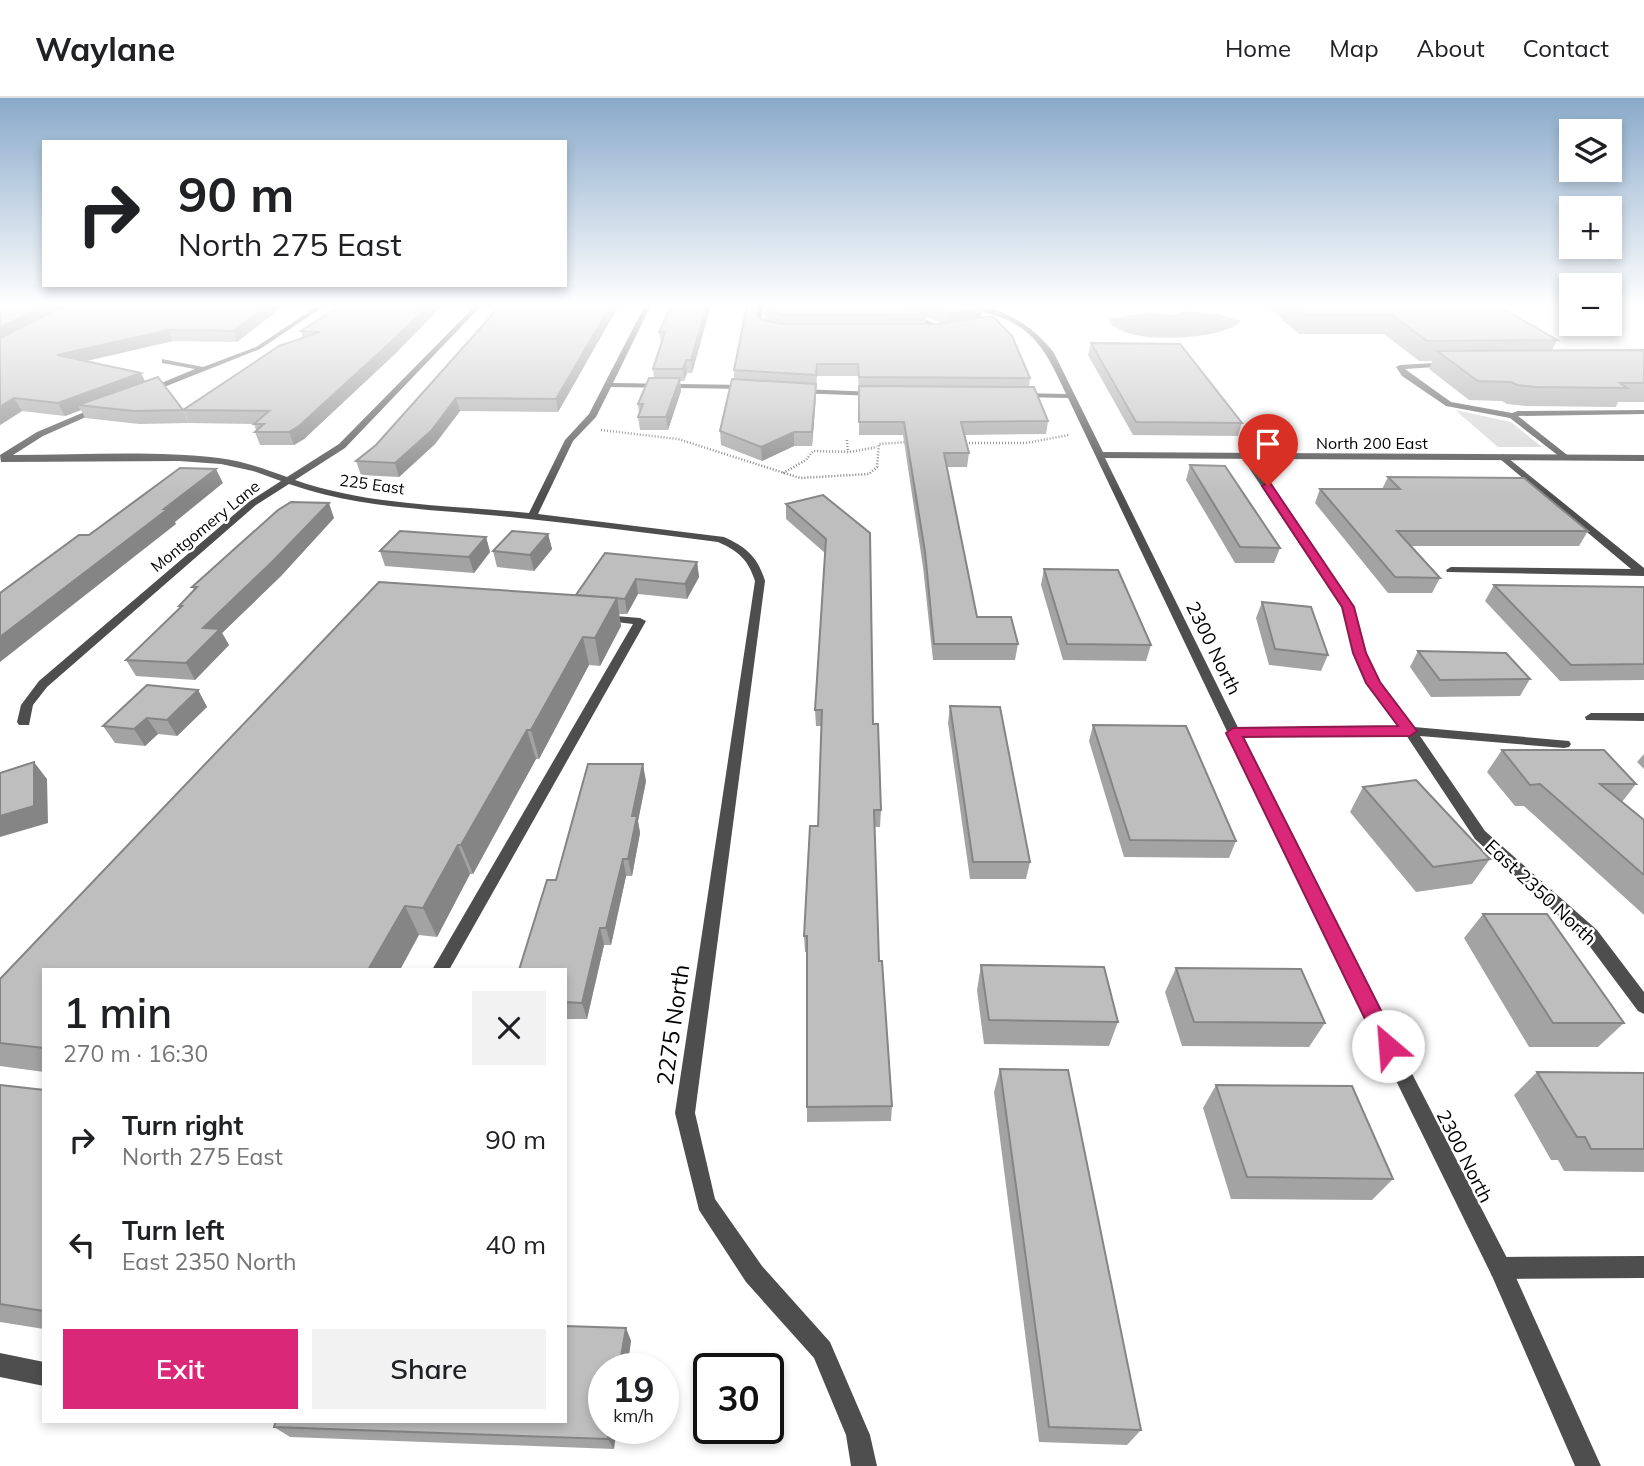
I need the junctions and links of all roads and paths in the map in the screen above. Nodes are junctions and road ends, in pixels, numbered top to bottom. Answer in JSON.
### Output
{"nodes":[{"id":1,"x":200,"y":369,"type":"edge"},
{"id":2,"x":208,"y":369,"type":"edge"},
{"id":3,"x":416,"y":369,"type":"edge"},
{"id":4,"x":616,"y":369,"type":"edge"},
{"id":5,"x":1056,"y":369,"type":"edge"},
{"id":6,"x":1401,"y":369,"type":"edge"},
{"id":7,"x":205,"y":370,"type":"junction"},
{"id":8,"x":608,"y":385,"type":"junction"},
{"id":9,"x":755,"y":388,"type":"edge"},
{"id":10,"x":796,"y":391,"type":"edge"},
{"id":11,"x":140,"y":393,"type":"edge"},
{"id":12,"x":890,"y":394,"type":"edge"},
{"id":13,"x":1009,"y":395,"type":"edge"},
{"id":14,"x":1070,"y":396,"type":"junction"},
{"id":15,"x":116,"y":402,"type":"edge"},
{"id":16,"x":1644,"y":412,"type":"edge"},
{"id":17,"x":1513,"y":416,"type":"junction"},
{"id":18,"x":600,"y":430,"type":"dead end"},
{"id":19,"x":1069,"y":435,"type":"dead end"},
{"id":20,"x":848,"y":440,"type":"dead end"},
{"id":21,"x":919,"y":443,"type":"edge"},
{"id":22,"x":956,"y":443,"type":"edge"},
{"id":23,"x":877,"y":447,"type":"junction"},
{"id":24,"x":850,"y":453,"type":"junction"},
{"id":25,"x":1099,"y":455,"type":"junction"},
{"id":26,"x":1245,"y":456,"type":"junction"},
{"id":27,"x":1503,"y":457,"type":"junction"},
{"id":28,"x":1567,"y":458,"type":"junction"},
{"id":29,"x":1644,"y":458,"type":"edge"},
{"id":30,"x":1,"y":459,"type":"edge"},
{"id":31,"x":758,"y":460,"type":"edge"},
{"id":32,"x":752,"y":462,"type":"junction"},
{"id":33,"x":782,"y":473,"type":"junction"},
{"id":34,"x":846,"y":477,"type":"junction"},
{"id":35,"x":290,"y":480,"type":"junction"},
{"id":36,"x":852,"y":484,"type":"dead end"},
{"id":37,"x":532,"y":516,"type":"junction"},
{"id":38,"x":741,"y":549,"type":"joint"},
{"id":39,"x":1451,"y":570,"type":"dead end"},
{"id":40,"x":1643,"y":573,"type":"edge"},
{"id":41,"x":585,"y":616,"type":"edge"},
{"id":42,"x":1591,"y":717,"type":"dead end"},
{"id":43,"x":1644,"y":717,"type":"edge"},
{"id":44,"x":24,"y":722,"type":"dead end"},
{"id":45,"x":1410,"y":731,"type":"junction"},
{"id":46,"x":1233,"y":733,"type":"junction"},
{"id":47,"x":1564,"y":744,"type":"dead end"},
{"id":48,"x":441,"y":968,"type":"edge"},
{"id":49,"x":1644,"y":1006,"type":"edge"},
{"id":50,"x":1644,"y":1267,"type":"edge"},
{"id":51,"x":1500,"y":1268,"type":"junction"},
{"id":52,"x":0,"y":1365,"type":"edge"},
{"id":53,"x":42,"y":1374,"type":"edge"},
{"id":54,"x":864,"y":1466,"type":"edge"},
{"id":55,"x":1588,"y":1466,"type":"edge"}],
"edges":[{"from":1,"to":7,"type":"street"},
{"from":2,"to":7,"type":"street"},
{"from":3,"to":35,"type":"street","name":"Montgomery Lane"},
{"from":4,"to":8,"type":"street"},
{"from":5,"to":14,"type":"street","name":"2300 North"},
{"from":6,"to":17,"type":"street"},
{"from":7,"to":11,"type":"street"},
{"from":8,"to":9,"type":"street"},
{"from":8,"to":37,"type":"street"},
{"from":10,"to":12,"type":"street"},
{"from":13,"to":14,"type":"street"},
{"from":14,"to":25,"type":"street","name":"2300 North"},
{"from":15,"to":30,"type":"street"},
{"from":16,"to":17,"type":"street"},
{"from":17,"to":28,"type":"street"},
{"from":18,"to":32,"type":"path"},
{"from":19,"to":22,"type":"path"},
{"from":20,"to":24,"type":"path"},
{"from":21,"to":23,"type":"path"},
{"from":23,"to":24,"type":"path"},
{"from":23,"to":34,"type":"path"},
{"from":24,"to":33,"type":"path"},
{"from":25,"to":26,"type":"street","name":"North 200 East"},
{"from":25,"to":46,"type":"street","name":"2300 North"},
{"from":26,"to":27,"type":"street","name":"North 200 East"},
{"from":26,"to":45,"type":"street","name":"East 2350 North"},
{"from":27,"to":28,"type":"street","name":"North 200 East"},
{"from":27,"to":40,"type":"street"},
{"from":28,"to":29,"type":"street","name":"North 200 East"},
{"from":30,"to":35,"type":"street","name":"225 East"},
{"from":31,"to":32,"type":"path"},
{"from":32,"to":33,"type":"path"},
{"from":33,"to":34,"type":"path"},
{"from":34,"to":36,"type":"path"},
{"from":35,"to":37,"type":"street","name":"225 East"},
{"from":35,"to":44,"type":"street","name":"Montgomery Lane"},
{"from":37,"to":38,"type":"street","name":"225 East"},
{"from":38,"to":54,"type":"street","name":"2275 North"},
{"from":39,"to":40,"type":"street"},
{"from":41,"to":48,"type":"street"},
{"from":42,"to":43,"type":"street"},
{"from":45,"to":46,"type":"street"},
{"from":45,"to":47,"type":"street"},
{"from":45,"to":49,"type":"street","name":"East 2350 North"},
{"from":46,"to":51,"type":"street","name":"2300 North"},
{"from":50,"to":51,"type":"street"},
{"from":51,"to":55,"type":"street","name":"2300 North"},
{"from":52,"to":53,"type":"street"}]}
